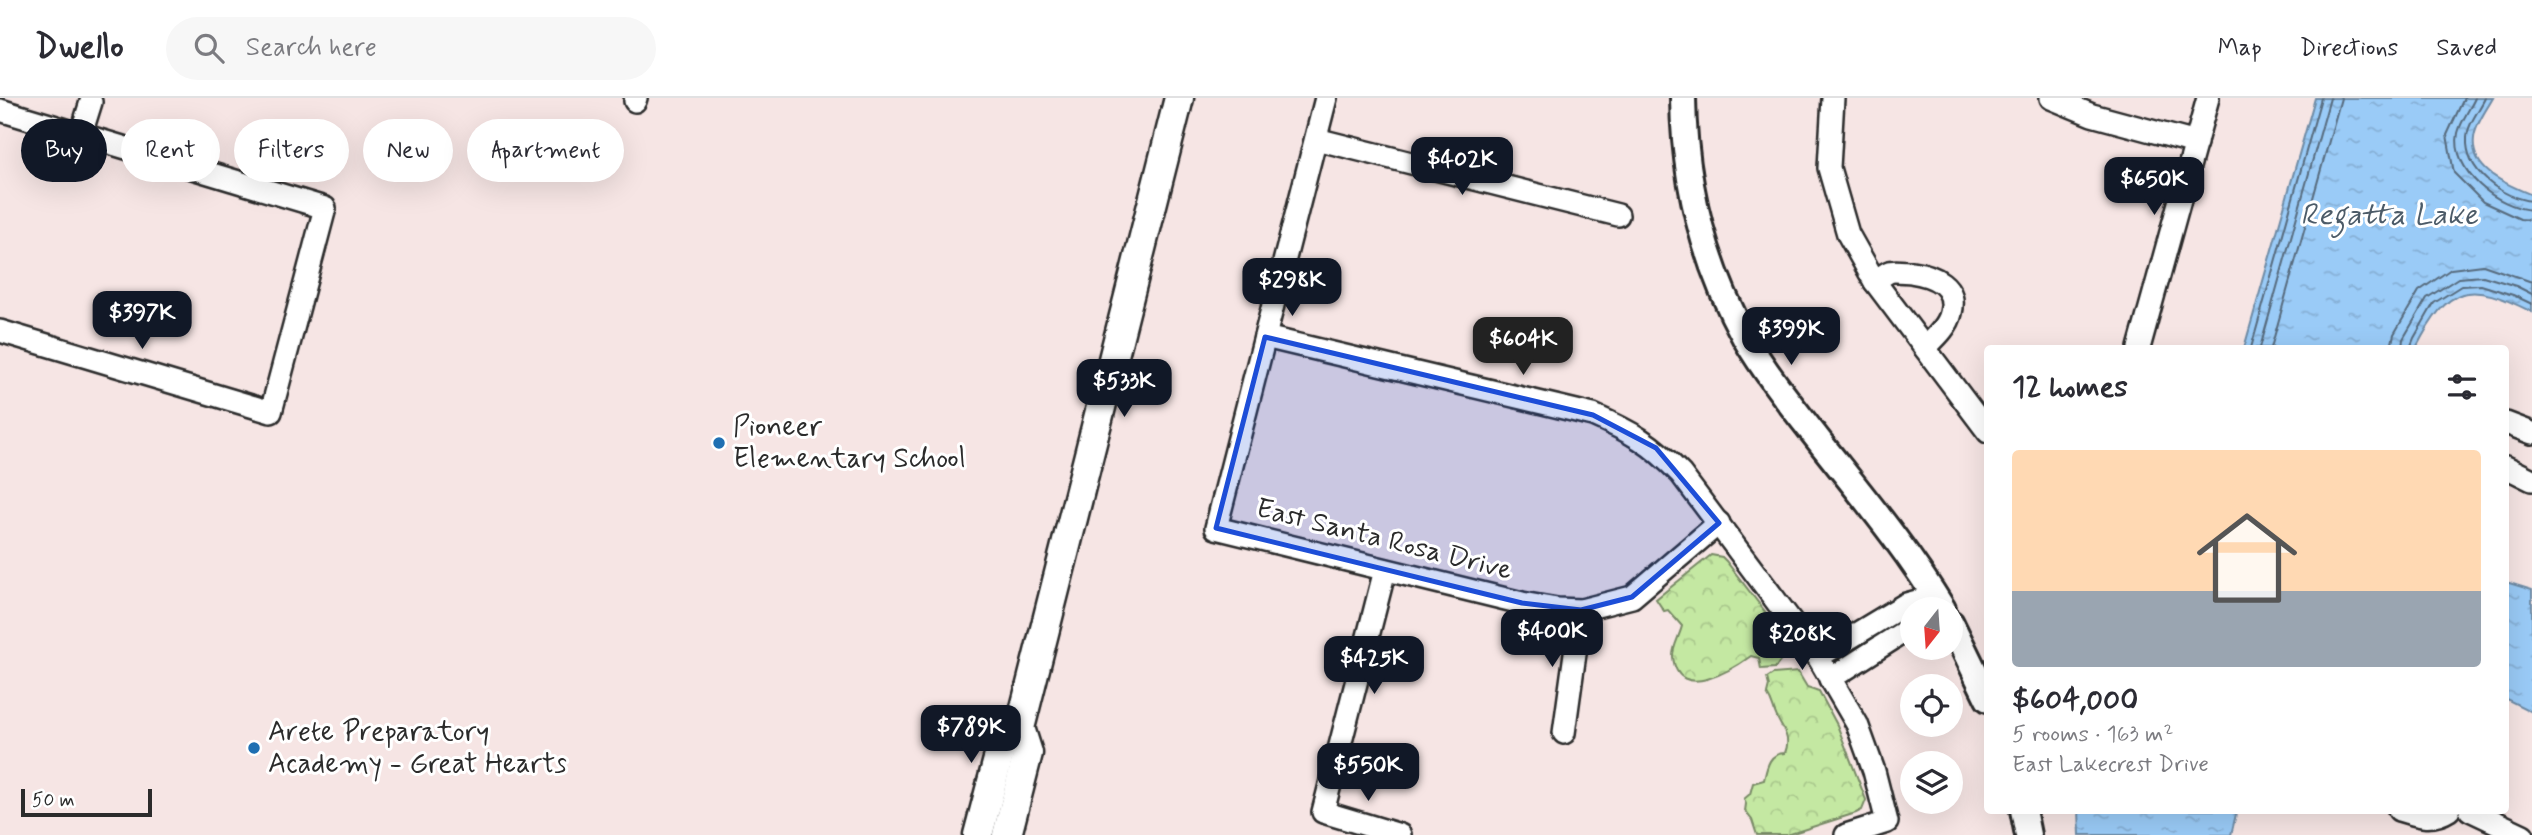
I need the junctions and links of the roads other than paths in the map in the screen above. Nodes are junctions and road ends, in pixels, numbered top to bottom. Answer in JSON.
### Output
{"nodes":[{"id":1,"x":1179,"y":98,"type":"edge"},
{"id":2,"x":1326,"y":98,"type":"edge"},
{"id":3,"x":1683,"y":98,"type":"edge"},
{"id":4,"x":1833,"y":98,"type":"edge"},
{"id":5,"x":2051,"y":98,"type":"edge"},
{"id":6,"x":2208,"y":98,"type":"edge"},
{"id":7,"x":91,"y":102,"type":"dead end"},
{"id":8,"x":0,"y":110,"type":"edge"},
{"id":9,"x":30,"y":119,"type":"edge"},
{"id":10,"x":86,"y":119,"type":"edge"},
{"id":11,"x":1315,"y":139,"type":"junction"},
{"id":12,"x":107,"y":142,"type":"edge"},
{"id":13,"x":2196,"y":143,"type":"junction"},
{"id":14,"x":1618,"y":215,"type":"dead end"},
{"id":15,"x":1875,"y":282,"type":"junction"},
{"id":16,"x":0,"y":331,"type":"edge"},
{"id":17,"x":1265,"y":337,"type":"junction"},
{"id":18,"x":2139,"y":345,"type":"edge"},
{"id":19,"x":1925,"y":348,"type":"junction"},
{"id":20,"x":2509,"y":424,"type":"edge"},
{"id":21,"x":1984,"y":427,"type":"edge"},
{"id":22,"x":2532,"y":433,"type":"edge"},
{"id":23,"x":2509,"y":468,"type":"edge"},
{"id":24,"x":2532,"y":480,"type":"edge"},
{"id":25,"x":1719,"y":523,"type":"junction"},
{"id":26,"x":1385,"y":570,"type":"junction"},
{"id":27,"x":1930,"y":597,"type":"edge"},
{"id":28,"x":1900,"y":608,"type":"edge"},
{"id":29,"x":1581,"y":610,"type":"junction"},
{"id":30,"x":1900,"y":634,"type":"edge"},
{"id":31,"x":1964,"y":650,"type":"edge"},
{"id":32,"x":1818,"y":657,"type":"junction"},
{"id":33,"x":1830,"y":680,"type":"junction"},
{"id":34,"x":1984,"y":691,"type":"edge"},
{"id":35,"x":1020,"y":728,"type":"junction"},
{"id":36,"x":1564,"y":733,"type":"dead end"},
{"id":37,"x":2024,"y":814,"type":"edge"},
{"id":38,"x":2412,"y":814,"type":"edge"},
{"id":39,"x":2442,"y":814,"type":"edge"},
{"id":40,"x":2478,"y":814,"type":"edge"},
{"id":41,"x":978,"y":835,"type":"edge"},
{"id":42,"x":1007,"y":835,"type":"edge"},
{"id":43,"x":1400,"y":835,"type":"edge"},
{"id":44,"x":1846,"y":835,"type":"edge"},
{"id":45,"x":2028,"y":835,"type":"edge"},
{"id":46,"x":2523,"y":835,"type":"edge"}],
"edges":[{"from":1,"to":35,"type":"main road"},
{"from":2,"to":11,"type":"street"},
{"from":3,"to":27,"type":"street"},
{"from":4,"to":15,"type":"street"},
{"from":5,"to":13,"type":"street"},
{"from":6,"to":13,"type":"street"},
{"from":7,"to":10,"type":"street"},
{"from":8,"to":9,"type":"street"},
{"from":11,"to":14,"type":"street"},
{"from":11,"to":17,"type":"street"},
{"from":12,"to":16,"type":"street"},
{"from":13,"to":18,"type":"street"},
{"from":15,"to":19,"type":"street"},
{"from":15,"to":19,"type":"street"},
{"from":17,"to":25,"type":"street"},
{"from":17,"to":26,"type":"street","name":"East Santa Rosa Drive"},
{"from":19,"to":21,"type":"street"},
{"from":20,"to":22,"type":"street"},
{"from":23,"to":24,"type":"street"},
{"from":25,"to":29,"type":"street","name":"East Santa Rosa Drive"},
{"from":25,"to":32,"type":"street"},
{"from":26,"to":29,"type":"street","name":"East Santa Rosa Drive"},
{"from":26,"to":43,"type":"street"},
{"from":28,"to":32,"type":"street"},
{"from":29,"to":36,"type":"street"},
{"from":30,"to":33,"type":"street"},
{"from":31,"to":34,"type":"street"},
{"from":32,"to":33,"type":"street"},
{"from":33,"to":44,"type":"street"},
{"from":35,"to":41,"type":"main road"},
{"from":35,"to":42,"type":"main road"},
{"from":37,"to":45,"type":"street"},
{"from":38,"to":39,"type":"street"},
{"from":40,"to":46,"type":"street"}]}
